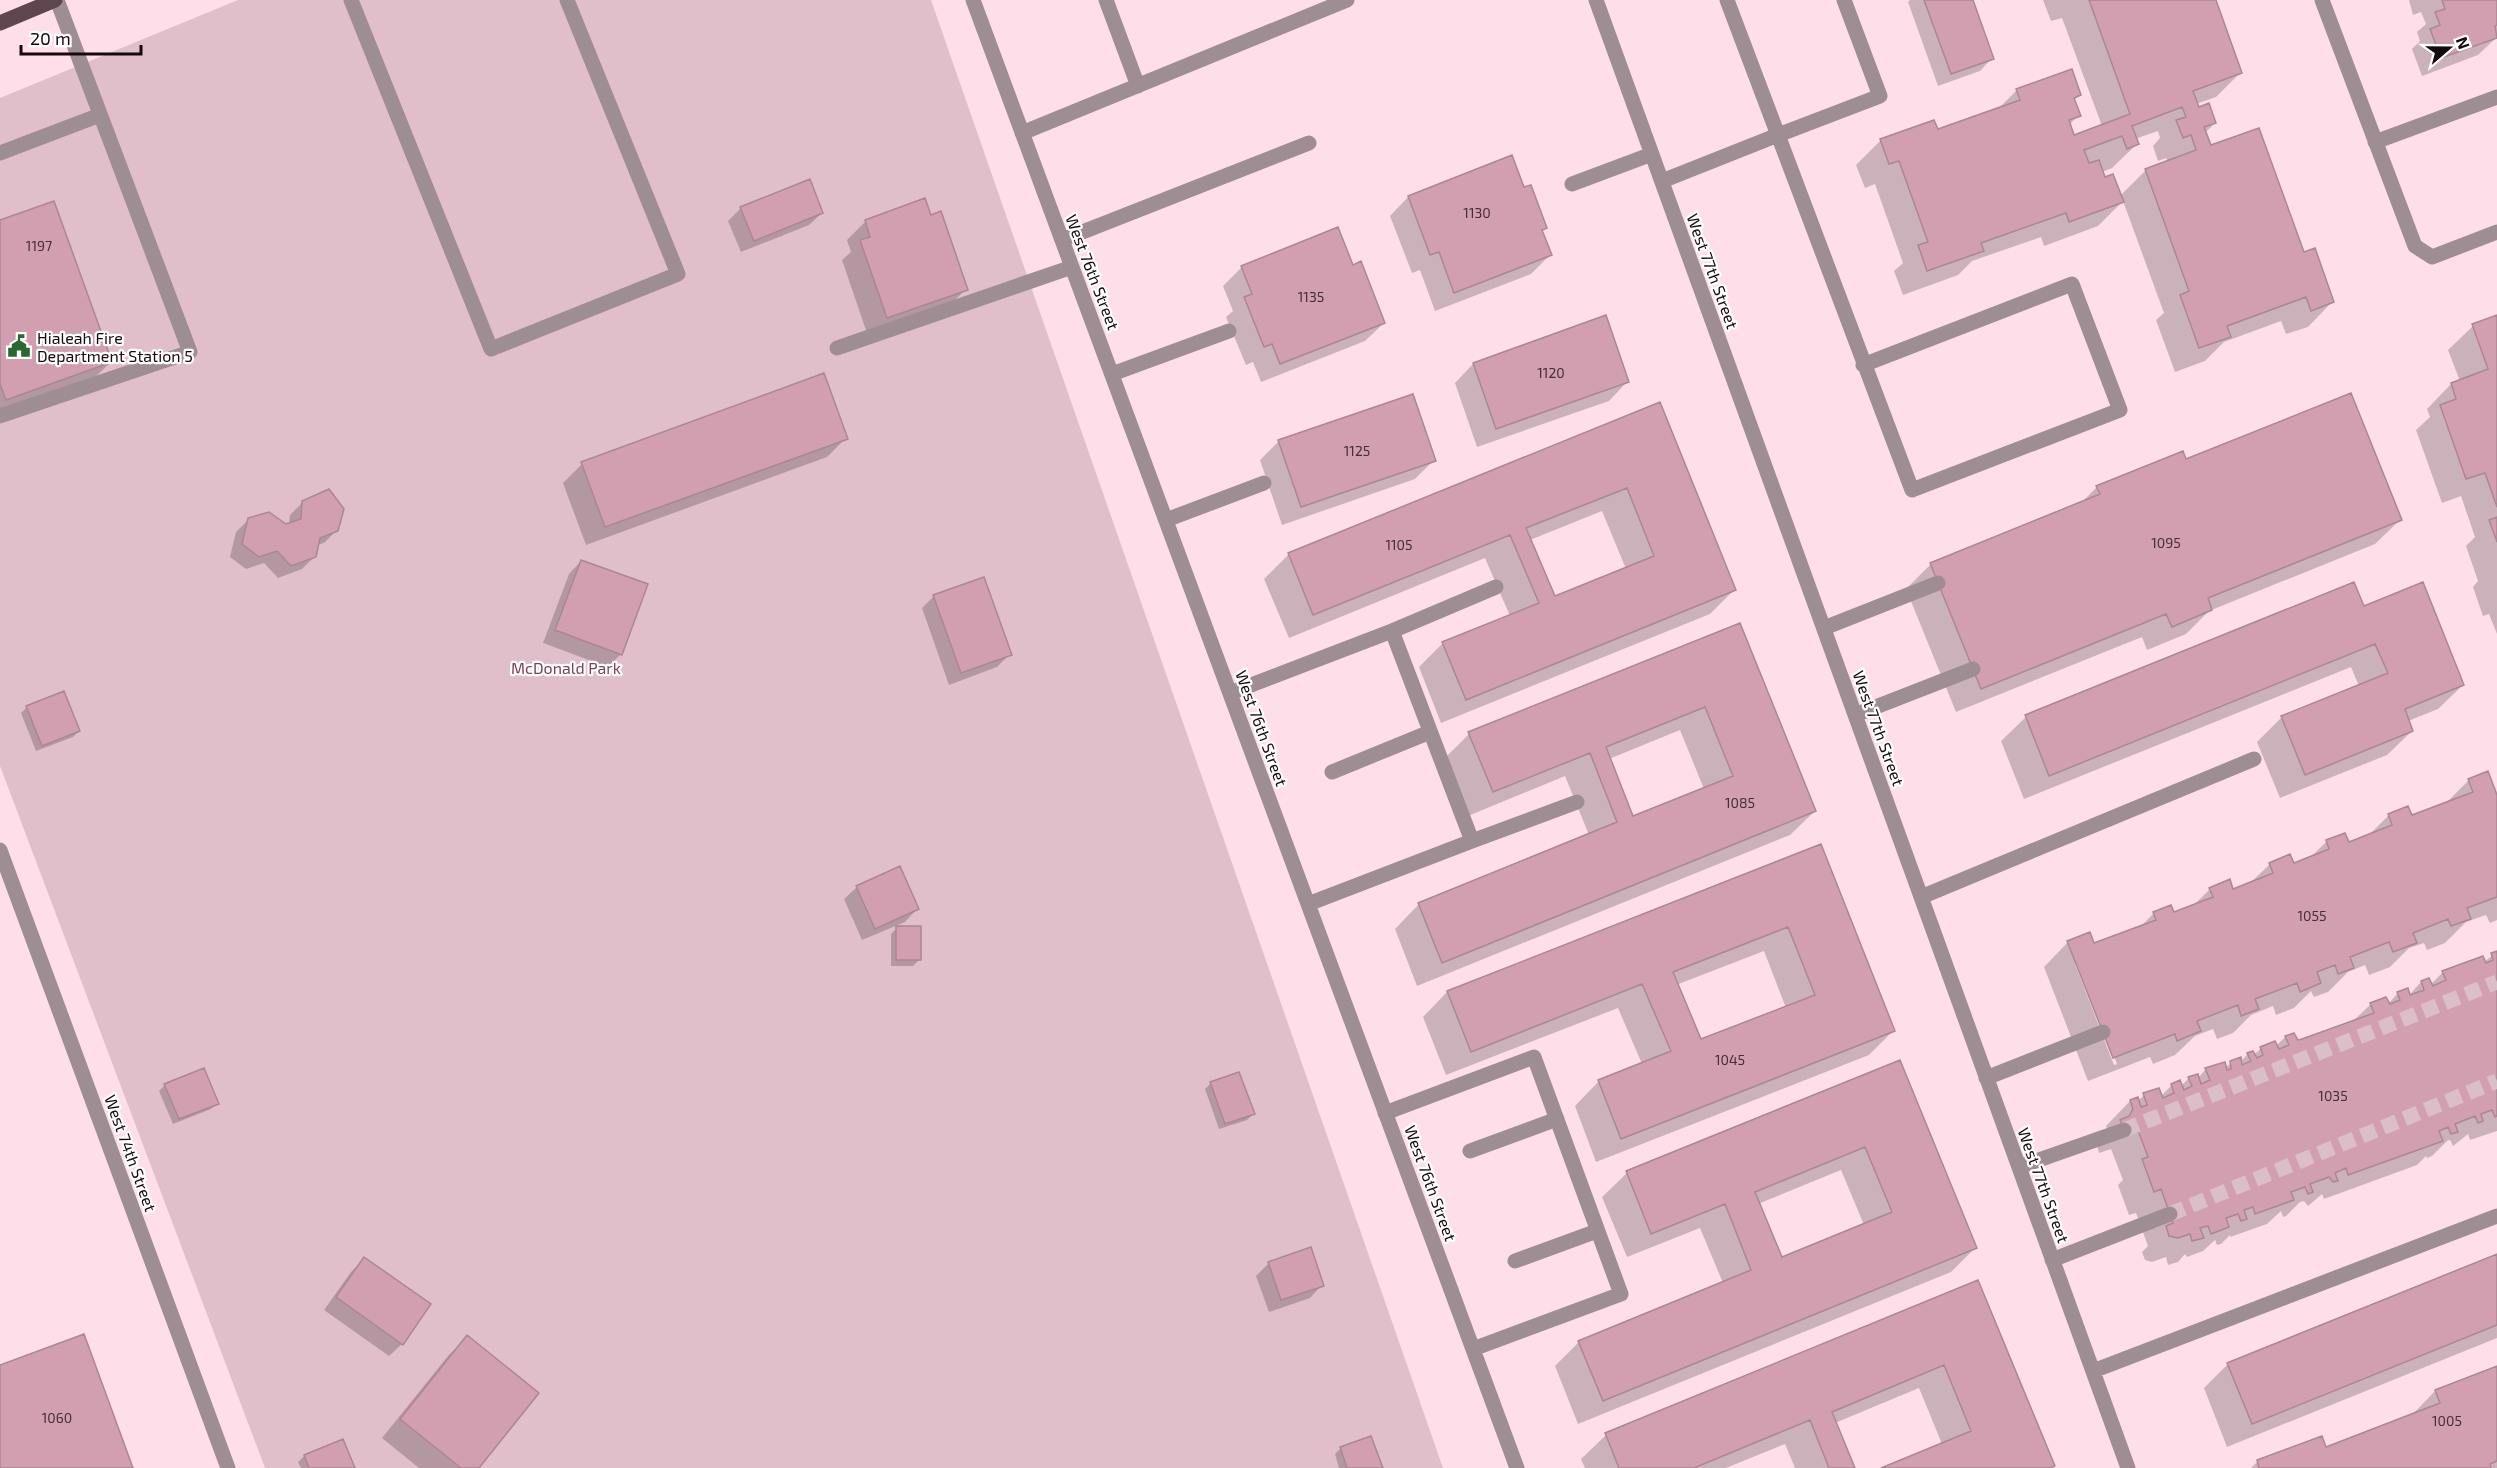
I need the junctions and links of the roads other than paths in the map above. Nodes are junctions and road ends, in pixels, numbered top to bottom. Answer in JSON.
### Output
{"nodes":[{"id":1,"x":56,"y":0,"type":"edge"},
{"id":2,"x":351,"y":0,"type":"edge"},
{"id":3,"x":567,"y":0,"type":"edge"},
{"id":4,"x":973,"y":0,"type":"edge"},
{"id":5,"x":1106,"y":0,"type":"edge"},
{"id":6,"x":1347,"y":0,"type":"edge"},
{"id":7,"x":1596,"y":0,"type":"edge"},
{"id":8,"x":1727,"y":0,"type":"edge"},
{"id":9,"x":1844,"y":0,"type":"edge"},
{"id":10,"x":2322,"y":0,"type":"edge"},
{"id":11,"x":0,"y":23,"type":"edge"},
{"id":12,"x":1138,"y":86,"type":"junction"},
{"id":13,"x":2497,"y":97,"type":"edge"},
{"id":14,"x":100,"y":114,"type":"junction"},
{"id":15,"x":1022,"y":133,"type":"junction"},
{"id":16,"x":1778,"y":135,"type":"junction"},
{"id":17,"x":2375,"y":142,"type":"junction"},
{"id":18,"x":1309,"y":143,"type":"dead end"},
{"id":19,"x":0,"y":153,"type":"edge"},
{"id":20,"x":1652,"y":154,"type":"junction"},
{"id":21,"x":1662,"y":181,"type":"junction"},
{"id":22,"x":1572,"y":184,"type":"dead end"},
{"id":23,"x":2497,"y":232,"type":"edge"},
{"id":24,"x":1062,"y":240,"type":"junction"},
{"id":25,"x":1072,"y":267,"type":"junction"},
{"id":26,"x":1229,"y":331,"type":"dead end"},
{"id":27,"x":837,"y":348,"type":"dead end"},
{"id":28,"x":1863,"y":365,"type":"junction"},
{"id":29,"x":1112,"y":374,"type":"junction"},
{"id":30,"x":0,"y":416,"type":"edge"},
{"id":31,"x":1264,"y":483,"type":"dead end"},
{"id":32,"x":1166,"y":520,"type":"junction"},
{"id":33,"x":1938,"y":583,"type":"dead end"},
{"id":34,"x":1496,"y":587,"type":"dead end"},
{"id":35,"x":1824,"y":628,"type":"junction"},
{"id":36,"x":1392,"y":631,"type":"junction"},
{"id":37,"x":1973,"y":669,"type":"dead end"},
{"id":38,"x":1230,"y":693,"type":"junction"},
{"id":39,"x":1855,"y":715,"type":"junction"},
{"id":40,"x":1430,"y":732,"type":"junction"},
{"id":41,"x":2254,"y":759,"type":"dead end"},
{"id":42,"x":1332,"y":772,"type":"dead end"},
{"id":43,"x":1577,"y":802,"type":"dead end"},
{"id":44,"x":1472,"y":841,"type":"junction"},
{"id":45,"x":0,"y":850,"type":"edge"},
{"id":46,"x":1921,"y":897,"type":"junction"},
{"id":47,"x":1308,"y":904,"type":"junction"},
{"id":48,"x":2103,"y":1032,"type":"dead end"},
{"id":49,"x":1986,"y":1078,"type":"junction"},
{"id":50,"x":1385,"y":1113,"type":"junction"},
{"id":51,"x":1557,"y":1119,"type":"junction"},
{"id":52,"x":2124,"y":1130,"type":"tunnel mouth"},
{"id":53,"x":1470,"y":1151,"type":"dead end"},
{"id":54,"x":2019,"y":1167,"type":"junction"},
{"id":55,"x":2170,"y":1214,"type":"tunnel mouth"},
{"id":56,"x":2497,"y":1216,"type":"edge"},
{"id":57,"x":1597,"y":1231,"type":"junction"},
{"id":58,"x":2052,"y":1260,"type":"junction"},
{"id":59,"x":1515,"y":1261,"type":"dead end"},
{"id":60,"x":1473,"y":1349,"type":"junction"},
{"id":61,"x":2093,"y":1371,"type":"junction"},
{"id":62,"x":228,"y":1468,"type":"edge"},
{"id":63,"x":1517,"y":1468,"type":"edge"},
{"id":64,"x":2128,"y":1468,"type":"edge"}],
"edges":[{"from":1,"to":11,"type":"main road"},
{"from":1,"to":14,"type":"street"},
{"from":2,"to":3,"type":"street"},
{"from":4,"to":15,"type":"street","name":"West 76th Street"},
{"from":5,"to":12,"type":"street"},
{"from":6,"to":12,"type":"street"},
{"from":7,"to":20,"type":"street","name":"West 77th Street"},
{"from":8,"to":16,"type":"street"},
{"from":9,"to":16,"type":"street"},
{"from":10,"to":17,"type":"street"},
{"from":12,"to":15,"type":"street"},
{"from":13,"to":17,"type":"street"},
{"from":14,"to":19,"type":"street"},
{"from":14,"to":30,"type":"street"},
{"from":15,"to":24,"type":"street","name":"West 76th Street"},
{"from":16,"to":21,"type":"street"},
{"from":16,"to":28,"type":"street"},
{"from":17,"to":23,"type":"street"},
{"from":18,"to":24,"type":"street"},
{"from":20,"to":21,"type":"street","name":"West 77th Street"},
{"from":20,"to":22,"type":"street"},
{"from":21,"to":35,"type":"street","name":"West 77th Street"},
{"from":24,"to":25,"type":"street","name":"West 76th Street"},
{"from":25,"to":27,"type":"street"},
{"from":25,"to":29,"type":"street","name":"West 76th Street"},
{"from":26,"to":29,"type":"street"},
{"from":28,"to":28,"type":"street"},
{"from":29,"to":32,"type":"street","name":"West 76th Street"},
{"from":31,"to":32,"type":"street"},
{"from":32,"to":38,"type":"street","name":"West 76th Street"},
{"from":33,"to":35,"type":"street"},
{"from":34,"to":36,"type":"street"},
{"from":35,"to":39,"type":"street","name":"West 77th Street"},
{"from":36,"to":38,"type":"street"},
{"from":36,"to":40,"type":"street"},
{"from":37,"to":39,"type":"street"},
{"from":38,"to":47,"type":"street","name":"West 76th Street"},
{"from":39,"to":46,"type":"street","name":"West 77th Street"},
{"from":40,"to":42,"type":"street"},
{"from":40,"to":44,"type":"street"},
{"from":41,"to":46,"type":"street"},
{"from":43,"to":44,"type":"street"},
{"from":44,"to":47,"type":"street"},
{"from":45,"to":62,"type":"street","name":"West 74th Street"},
{"from":46,"to":49,"type":"street","name":"West 77th Street"},
{"from":47,"to":50,"type":"street","name":"West 76th Street"},
{"from":48,"to":49,"type":"street"},
{"from":49,"to":54,"type":"street","name":"West 77th Street"},
{"from":50,"to":51,"type":"street"},
{"from":50,"to":60,"type":"street","name":"West 76th Street"},
{"from":51,"to":53,"type":"street"},
{"from":51,"to":57,"type":"street"},
{"from":52,"to":54,"type":"street"},
{"from":54,"to":58,"type":"street","name":"West 77th Street"},
{"from":55,"to":58,"type":"street"},
{"from":56,"to":61,"type":"street"},
{"from":57,"to":59,"type":"street"},
{"from":57,"to":60,"type":"street"},
{"from":58,"to":61,"type":"street","name":"West 77th Street"},
{"from":60,"to":63,"type":"street","name":"West 76th Street"},
{"from":61,"to":64,"type":"street","name":"West 77th Street"}]}
